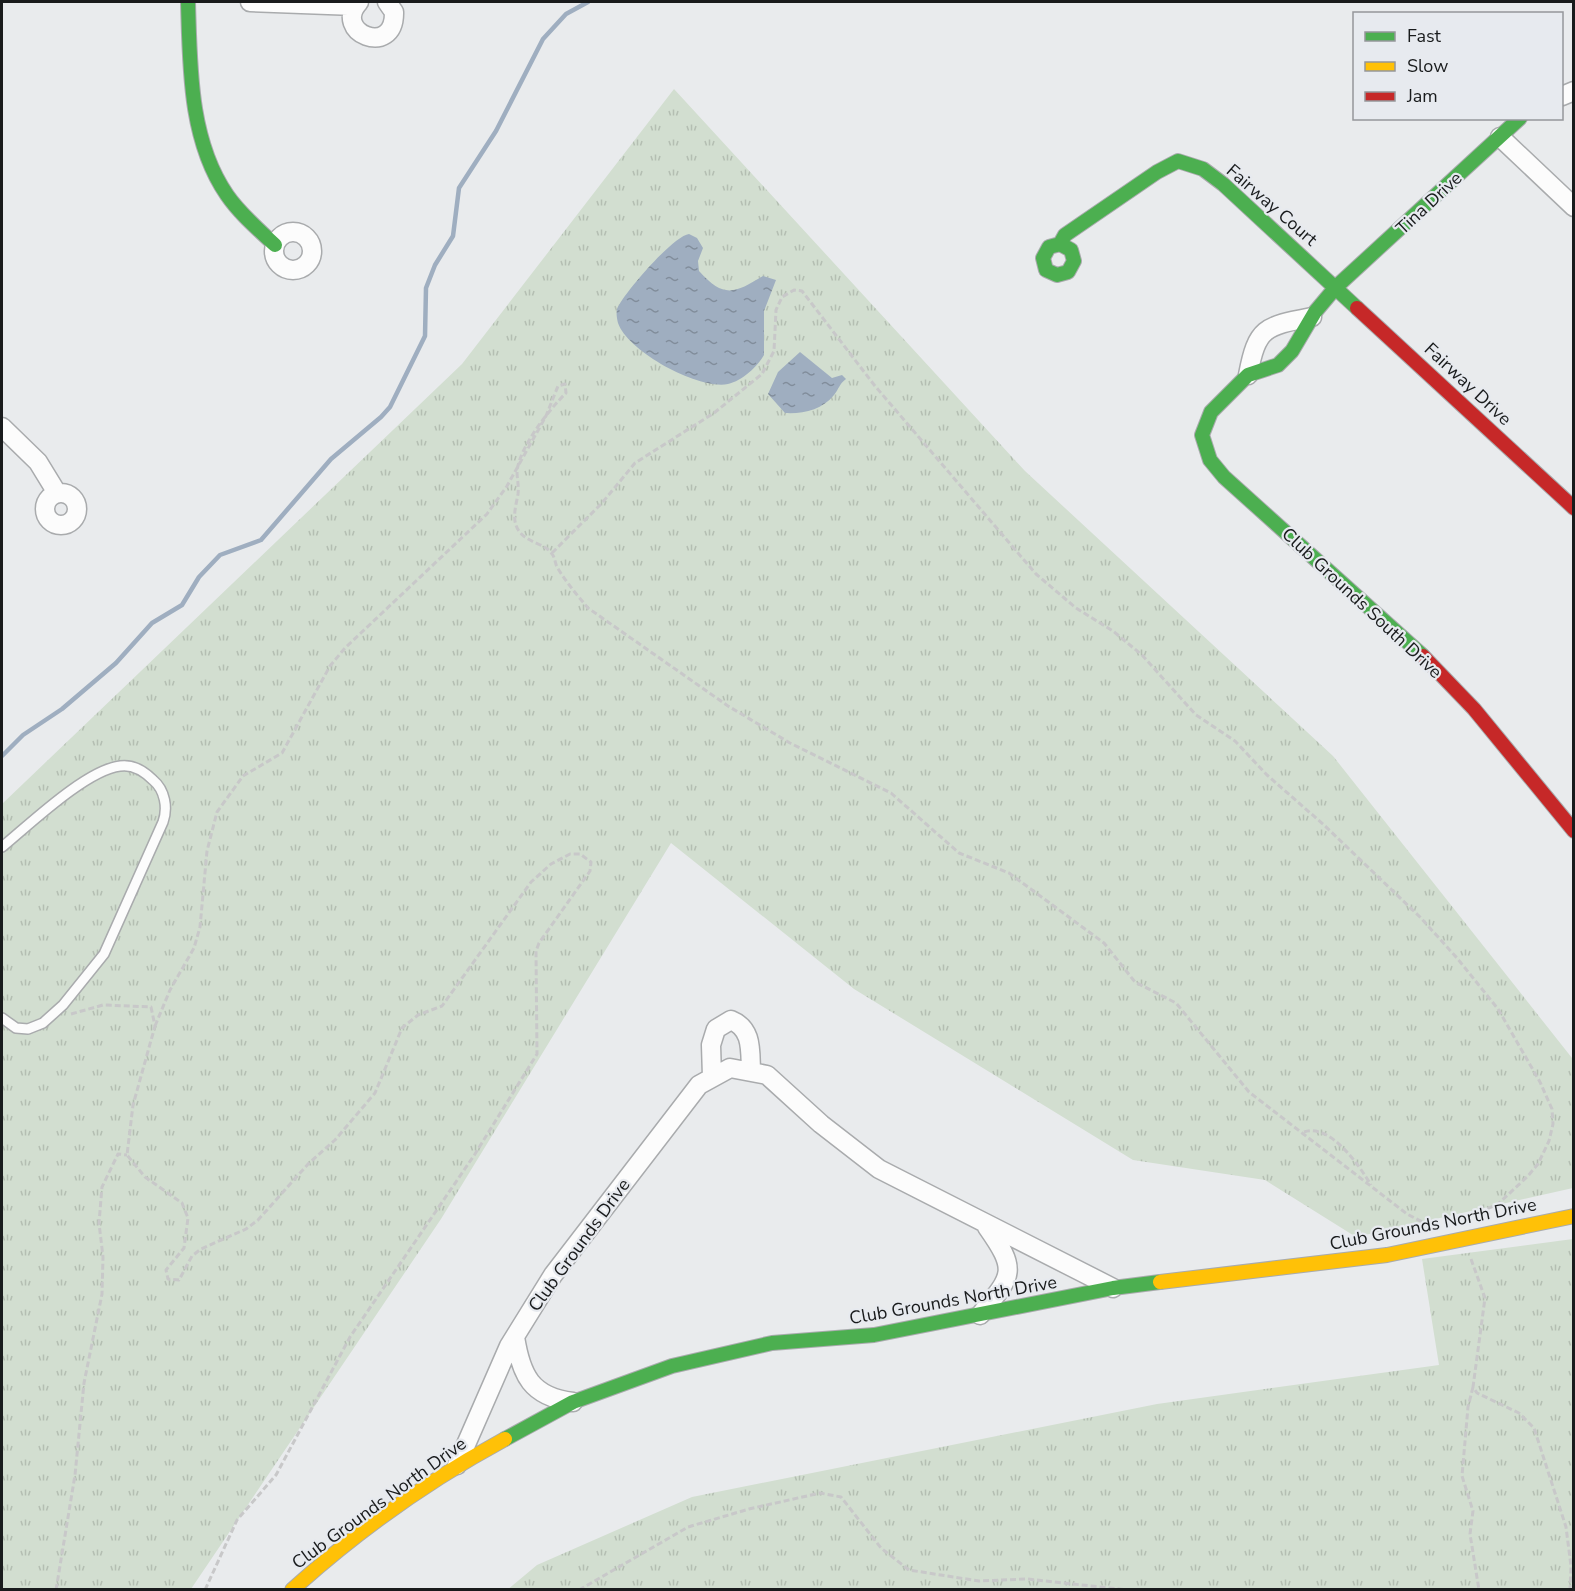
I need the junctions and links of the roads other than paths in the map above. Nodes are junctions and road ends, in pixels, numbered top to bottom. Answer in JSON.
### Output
{"nodes":[{"id":1,"x":188,"y":2,"type":"edge"},
{"id":2,"x":250,"y":2,"type":"edge"},
{"id":3,"x":387,"y":2,"type":"edge"},
{"id":4,"x":357,"y":4,"type":"edge"},
{"id":5,"x":1518,"y":120,"type":"edge"},
{"id":6,"x":1500,"y":137,"type":"junction"},
{"id":7,"x":1574,"y":207,"type":"edge"},
{"id":8,"x":1060,"y":244,"type":"dead end"},
{"id":9,"x":275,"y":245,"type":"dead end"},
{"id":10,"x":1336,"y":286,"type":"junction"},
{"id":11,"x":1312,"y":317,"type":"junction"},
{"id":12,"x":1248,"y":375,"type":"junction"},
{"id":13,"x":2,"y":427,"type":"edge"},
{"id":14,"x":57,"y":493,"type":"dead end"},
{"id":15,"x":1574,"y":508,"type":"edge"},
{"id":16,"x":1574,"y":831,"type":"edge"},
{"id":17,"x":2,"y":847,"type":"edge"},
{"id":18,"x":2,"y":1018,"type":"edge"},
{"id":19,"x":751,"y":1071,"type":"junction"},
{"id":20,"x":712,"y":1077,"type":"junction"},
{"id":21,"x":1574,"y":1216,"type":"edge"},
{"id":22,"x":986,"y":1226,"type":"junction"},
{"id":23,"x":1113,"y":1288,"type":"junction"},
{"id":24,"x":980,"y":1315,"type":"junction"},
{"id":25,"x":515,"y":1337,"type":"junction"},
{"id":26,"x":573,"y":1402,"type":"junction"},
{"id":27,"x":458,"y":1464,"type":"junction"},
{"id":28,"x":292,"y":1590,"type":"edge"}],
"edges":[{"from":1,"to":9,"type":"street"},
{"from":2,"to":4,"type":"street"},
{"from":3,"to":4,"type":"street"},
{"from":5,"to":6,"type":"street","name":"Tina Drive"},
{"from":6,"to":7,"type":"street"},
{"from":6,"to":10,"type":"street","name":"Tina Drive"},
{"from":8,"to":10,"type":"street","name":"Fairway Court"},
{"from":10,"to":11,"type":"street","name":"Club Grounds South Drive"},
{"from":10,"to":15,"type":"street","name":"Fairway Drive"},
{"from":11,"to":12,"type":"street","name":"Club Grounds South Drive"},
{"from":11,"to":12,"type":"street"},
{"from":12,"to":16,"type":"street","name":"Club Grounds South Drive"},
{"from":13,"to":14,"type":"street"},
{"from":17,"to":18,"type":"lane"},
{"from":19,"to":20,"type":"street","name":"Club Grounds Drive"},
{"from":19,"to":20,"type":"street"},
{"from":19,"to":22,"type":"street","name":"Club Grounds Drive"},
{"from":20,"to":25,"type":"street","name":"Club Grounds Drive"},
{"from":21,"to":23,"type":"street","name":"Club Grounds North Drive"},
{"from":22,"to":23,"type":"street","name":"Club Grounds Drive"},
{"from":22,"to":24,"type":"street"},
{"from":23,"to":24,"type":"street","name":"Club Grounds North Drive"},
{"from":24,"to":26,"type":"street","name":"Club Grounds North Drive"},
{"from":25,"to":26,"type":"street"},
{"from":25,"to":27,"type":"street","name":"Club Grounds Drive"},
{"from":26,"to":27,"type":"street","name":"Club Grounds North Drive"},
{"from":27,"to":28,"type":"street","name":"Club Grounds North Drive"}]}
